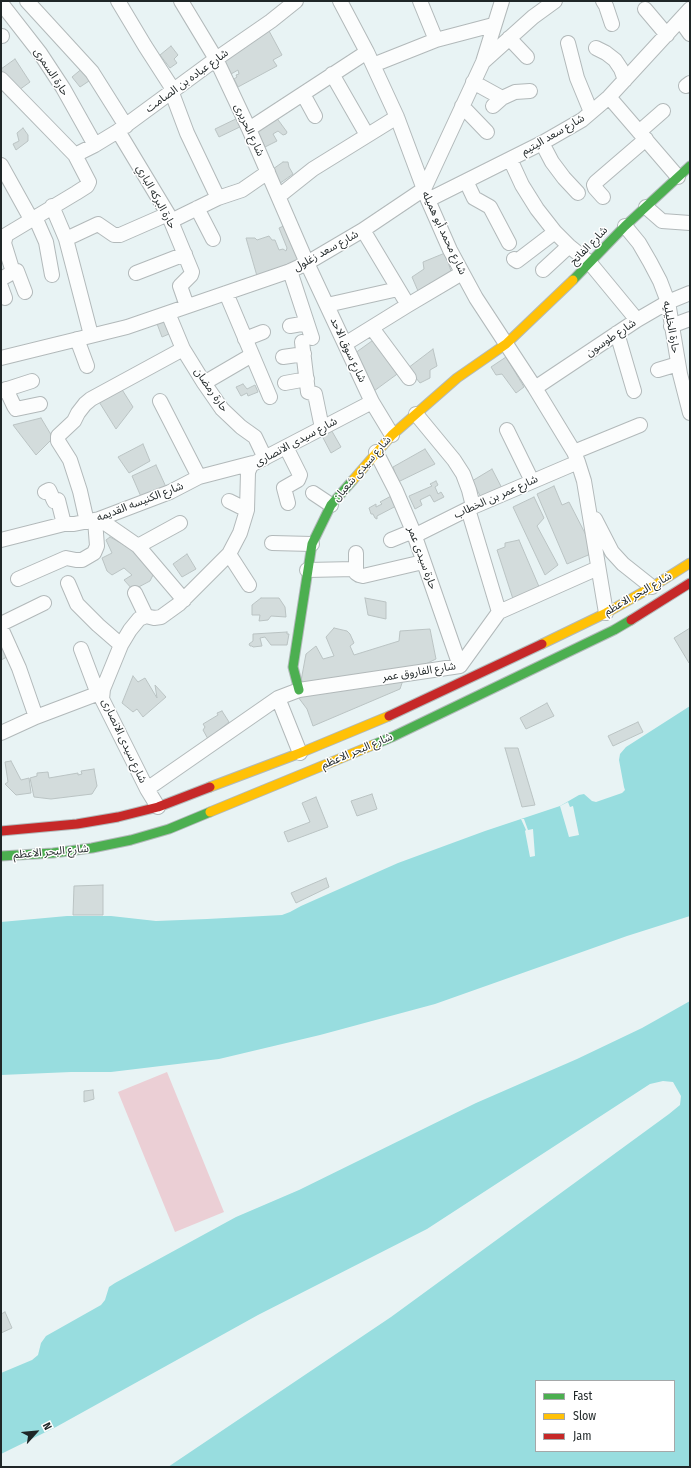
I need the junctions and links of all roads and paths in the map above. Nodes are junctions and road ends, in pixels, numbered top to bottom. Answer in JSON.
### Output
{"nodes":[{"id":1,"x":118,"y":1,"type":"edge"},
{"id":2,"x":181,"y":1,"type":"edge"},
{"id":3,"x":296,"y":1,"type":"edge"},
{"id":4,"x":340,"y":1,"type":"edge"},
{"id":5,"x":422,"y":1,"type":"edge"},
{"id":6,"x":502,"y":1,"type":"edge"},
{"id":7,"x":555,"y":1,"type":"edge"},
{"id":8,"x":603,"y":1,"type":"edge"},
{"id":9,"x":1,"y":2,"type":"edge"},
{"id":10,"x":33,"y":3,"type":"edge"},
{"id":11,"x":645,"y":9,"type":"dead end"},
{"id":12,"x":690,"y":9,"type":"edge"},
{"id":13,"x":680,"y":20,"type":"junction"},
{"id":14,"x":612,"y":24,"type":"dead end"},
{"id":15,"x":493,"y":26,"type":"junction"},
{"id":16,"x":690,"y":34,"type":"edge"},
{"id":17,"x":667,"y":35,"type":"junction"},
{"id":18,"x":509,"y":38,"type":"junction"},
{"id":19,"x":436,"y":40,"type":"junction"},
{"id":20,"x":568,"y":43,"type":"dead end"},
{"id":21,"x":596,"y":48,"type":"dead end"},
{"id":22,"x":367,"y":52,"type":"junction"},
{"id":23,"x":527,"y":57,"type":"dead end"},
{"id":24,"x":216,"y":60,"type":"junction"},
{"id":25,"x":483,"y":62,"type":"junction"},
{"id":26,"x":373,"y":65,"type":"junction"},
{"id":27,"x":332,"y":74,"type":"junction"},
{"id":28,"x":1,"y":79,"type":"edge"},
{"id":29,"x":626,"y":80,"type":"junction"},
{"id":30,"x":473,"y":82,"type":"junction"},
{"id":31,"x":530,"y":91,"type":"dead end"},
{"id":32,"x":173,"y":92,"type":"junction"},
{"id":33,"x":303,"y":94,"type":"junction"},
{"id":34,"x":609,"y":97,"type":"junction"},
{"id":35,"x":462,"y":106,"type":"junction"},
{"id":36,"x":663,"y":111,"type":"dead end"},
{"id":37,"x":592,"y":112,"type":"junction"},
{"id":38,"x":315,"y":116,"type":"dead end"},
{"id":39,"x":397,"y":117,"type":"junction"},
{"id":40,"x":122,"y":128,"type":"junction"},
{"id":41,"x":249,"y":129,"type":"junction"},
{"id":42,"x":487,"y":132,"type":"dead end"},
{"id":43,"x":367,"y":136,"type":"junction"},
{"id":44,"x":643,"y":136,"type":"junction"},
{"id":45,"x":542,"y":144,"type":"junction"},
{"id":46,"x":95,"y":145,"type":"junction"},
{"id":47,"x":75,"y":155,"type":"junction"},
{"id":48,"x":510,"y":159,"type":"junction"},
{"id":49,"x":1,"y":165,"type":"edge"},
{"id":50,"x":690,"y":166,"type":"edge"},
{"id":51,"x":268,"y":172,"type":"junction"},
{"id":52,"x":678,"y":177,"type":"junction"},
{"id":53,"x":466,"y":181,"type":"junction"},
{"id":54,"x":426,"y":194,"type":"junction"},
{"id":55,"x":578,"y":194,"type":"dead end"},
{"id":56,"x":279,"y":196,"type":"junction"},
{"id":57,"x":603,"y":197,"type":"dead end"},
{"id":58,"x":218,"y":198,"type":"junction"},
{"id":59,"x":52,"y":206,"type":"junction"},
{"id":60,"x":646,"y":207,"type":"junction"},
{"id":61,"x":197,"y":208,"type":"junction"},
{"id":62,"x":169,"y":217,"type":"junction"},
{"id":63,"x":33,"y":218,"type":"junction"},
{"id":64,"x":690,"y":223,"type":"edge"},
{"id":65,"x":625,"y":226,"type":"junction"},
{"id":66,"x":363,"y":230,"type":"junction"},
{"id":67,"x":555,"y":232,"type":"junction"},
{"id":68,"x":66,"y":239,"type":"junction"},
{"id":69,"x":213,"y":239,"type":"dead end"},
{"id":70,"x":508,"y":243,"type":"dead end"},
{"id":71,"x":569,"y":246,"type":"junction"},
{"id":72,"x":185,"y":254,"type":"junction"},
{"id":73,"x":514,"y":259,"type":"dead end"},
{"id":74,"x":307,"y":263,"type":"junction"},
{"id":75,"x":590,"y":263,"type":"junction"},
{"id":76,"x":543,"y":270,"type":"dead end"},
{"id":77,"x":290,"y":271,"type":"junction"},
{"id":78,"x":136,"y":273,"type":"dead end"},
{"id":79,"x":462,"y":273,"type":"junction"},
{"id":80,"x":11,"y":274,"type":"edge"},
{"id":81,"x":52,"y":275,"type":"dead end"},
{"id":82,"x":398,"y":289,"type":"junction"},
{"id":83,"x":25,"y":292,"type":"dead end"},
{"id":84,"x":226,"y":293,"type":"junction"},
{"id":85,"x":690,"y":293,"type":"edge"},
{"id":86,"x":668,"y":302,"type":"junction"},
{"id":87,"x":327,"y":305,"type":"junction"},
{"id":88,"x":408,"y":305,"type":"junction"},
{"id":89,"x":187,"y":306,"type":"junction"},
{"id":90,"x":168,"y":313,"type":"junction"},
{"id":91,"x":690,"y":319,"type":"edge"},
{"id":92,"x":637,"y":320,"type":"junction"},
{"id":93,"x":307,"y":323,"type":"junction"},
{"id":94,"x":290,"y":326,"type":"dead end"},
{"id":95,"x":671,"y":326,"type":"junction"},
{"id":96,"x":372,"y":328,"type":"junction"},
{"id":97,"x":263,"y":332,"type":"dead end"},
{"id":98,"x":617,"y":333,"type":"junction"},
{"id":99,"x":91,"y":335,"type":"junction"},
{"id":100,"x":77,"y":339,"type":"junction"},
{"id":101,"x":245,"y":339,"type":"junction"},
{"id":102,"x":345,"y":344,"type":"junction"},
{"id":103,"x":506,"y":344,"type":"junction"},
{"id":104,"x":306,"y":345,"type":"junction"},
{"id":105,"x":183,"y":348,"type":"junction"},
{"id":106,"x":252,"y":356,"type":"junction"},
{"id":107,"x":283,"y":357,"type":"dead end"},
{"id":108,"x":1,"y":358,"type":"edge"},
{"id":109,"x":678,"y":364,"type":"junction"},
{"id":110,"x":87,"y":366,"type":"dead end"},
{"id":111,"x":658,"y":370,"type":"dead end"},
{"id":112,"x":409,"y":378,"type":"dead end"},
{"id":113,"x":307,"y":379,"type":"junction"},
{"id":114,"x":32,"y":382,"type":"dead end"},
{"id":115,"x":204,"y":383,"type":"junction"},
{"id":116,"x":285,"y":383,"type":"dead end"},
{"id":117,"x":535,"y":388,"type":"junction"},
{"id":118,"x":3,"y":390,"type":"edge"},
{"id":119,"x":634,"y":391,"type":"dead end"},
{"id":120,"x":270,"y":397,"type":"dead end"},
{"id":121,"x":160,"y":401,"type":"dead end"},
{"id":122,"x":372,"y":402,"type":"junction"},
{"id":123,"x":40,"y":404,"type":"dead end"},
{"id":124,"x":690,"y":413,"type":"edge"},
{"id":125,"x":416,"y":414,"type":"junction"},
{"id":126,"x":640,"y":425,"type":"dead end"},
{"id":127,"x":322,"y":428,"type":"junction"},
{"id":128,"x":508,"y":430,"type":"dead end"},
{"id":129,"x":392,"y":436,"type":"junction"},
{"id":130,"x":286,"y":447,"type":"junction"},
{"id":131,"x":376,"y":452,"type":"junction"},
{"id":132,"x":576,"y":457,"type":"junction"},
{"id":133,"x":259,"y":460,"type":"junction"},
{"id":134,"x":199,"y":477,"type":"junction"},
{"id":135,"x":532,"y":481,"type":"junction"},
{"id":136,"x":45,"y":492,"type":"dead end"},
{"id":137,"x":313,"y":493,"type":"dead end"},
{"id":138,"x":229,"y":501,"type":"dead end"},
{"id":139,"x":288,"y":502,"type":"dead end"},
{"id":140,"x":588,"y":504,"type":"junction"},
{"id":141,"x":331,"y":505,"type":"junction"},
{"id":142,"x":470,"y":508,"type":"junction"},
{"id":143,"x":246,"y":510,"type":"junction"},
{"id":144,"x":94,"y":520,"type":"junction"},
{"id":145,"x":180,"y":523,"type":"dead end"},
{"id":146,"x":64,"y":524,"type":"junction"},
{"id":147,"x":413,"y":533,"type":"junction"},
{"id":148,"x":1,"y":540,"type":"edge"},
{"id":149,"x":391,"y":540,"type":"dead end"},
{"id":150,"x":272,"y":543,"type":"dead end"},
{"id":151,"x":312,"y":544,"type":"junction"},
{"id":152,"x":138,"y":546,"type":"junction"},
{"id":153,"x":356,"y":553,"type":"dead end"},
{"id":154,"x":229,"y":554,"type":"junction"},
{"id":155,"x":423,"y":562,"type":"junction"},
{"id":156,"x":690,"y":563,"type":"edge"},
{"id":157,"x":598,"y":568,"type":"junction"},
{"id":158,"x":355,"y":569,"type":"junction"},
{"id":159,"x":307,"y":570,"type":"junction"},
{"id":160,"x":18,"y":579,"type":"dead end"},
{"id":161,"x":68,"y":583,"type":"dead end"},
{"id":162,"x":690,"y":583,"type":"edge"},
{"id":163,"x":248,"y":585,"type":"dead end"},
{"id":164,"x":652,"y":587,"type":"junction"},
{"id":165,"x":135,"y":593,"type":"dead end"},
{"id":166,"x":184,"y":600,"type":"junction"},
{"id":167,"x":44,"y":603,"type":"dead end"},
{"id":168,"x":499,"y":612,"type":"junction"},
{"id":169,"x":606,"y":613,"type":"junction"},
{"id":170,"x":146,"y":616,"type":"junction"},
{"id":171,"x":1,"y":624,"type":"edge"},
{"id":172,"x":1,"y":628,"type":"edge"},
{"id":173,"x":122,"y":645,"type":"junction"},
{"id":174,"x":81,"y":650,"type":"dead end"},
{"id":175,"x":460,"y":666,"type":"junction"},
{"id":176,"x":299,"y":690,"type":"junction"},
{"id":177,"x":100,"y":693,"type":"junction"},
{"id":178,"x":278,"y":698,"type":"junction"},
{"id":179,"x":36,"y":717,"type":"junction"},
{"id":180,"x":1,"y":733,"type":"edge"},
{"id":181,"x":300,"y":753,"type":"junction"},
{"id":182,"x":147,"y":789,"type":"junction"},
{"id":183,"x":158,"y":807,"type":"junction"},
{"id":184,"x":1,"y":831,"type":"edge"},
{"id":185,"x":1,"y":856,"type":"edge"}],
"edges":[{"from":1,"to":32,"type":"street"},
{"from":2,"to":24,"type":"street","name":"شارع الحريرى"},
{"from":3,"to":24,"type":"street","name":"شارع عباده بن الصامت"},
{"from":4,"to":22,"type":"street","name":"شارع محمد أبو هميله"},
{"from":5,"to":19,"type":"street"},
{"from":6,"to":15,"type":"street"},
{"from":7,"to":18,"type":"street"},
{"from":8,"to":14,"type":"street"},
{"from":9,"to":46,"type":"street","name":"حارة السمرى"},
{"from":10,"to":40,"type":"street","name":"حارة البركه الباري"},
{"from":11,"to":17,"type":"street"},
{"from":12,"to":13,"type":"street","name":"شارع سعد اليتيم"},
{"from":13,"to":16,"type":"street"},
{"from":13,"to":17,"type":"street","name":"شارع سعد اليتيم"},
{"from":15,"to":19,"type":"street"},
{"from":15,"to":25,"type":"street"},
{"from":17,"to":29,"type":"street","name":"شارع سعد اليتيم"},
{"from":18,"to":23,"type":"street"},
{"from":18,"to":25,"type":"street"},
{"from":19,"to":26,"type":"street"},
{"from":20,"to":37,"type":"street"},
{"from":21,"to":29,"type":"street"},
{"from":22,"to":26,"type":"street","name":"شارع محمد أبو هميله"},
{"from":22,"to":27,"type":"street"},
{"from":24,"to":32,"type":"street","name":"شارع عباده بن الصامت"},
{"from":24,"to":41,"type":"street","name":"شارع الحريرى"},
{"from":25,"to":30,"type":"street"},
{"from":26,"to":39,"type":"street","name":"شارع محمد أبو هميله"},
{"from":27,"to":33,"type":"street"},
{"from":27,"to":43,"type":"street"},
{"from":28,"to":47,"type":"street"},
{"from":29,"to":34,"type":"street","name":"شارع سعد اليتيم"},
{"from":30,"to":31,"type":"street"},
{"from":30,"to":35,"type":"street"},
{"from":32,"to":40,"type":"street","name":"شارع عباده بن الصامت"},
{"from":32,"to":58,"type":"street"},
{"from":33,"to":38,"type":"street"},
{"from":33,"to":41,"type":"street"},
{"from":34,"to":37,"type":"street","name":"شارع سعد اليتيم"},
{"from":34,"to":44,"type":"street"},
{"from":35,"to":42,"type":"street"},
{"from":35,"to":54,"type":"street"},
{"from":36,"to":44,"type":"street"},
{"from":37,"to":45,"type":"street","name":"شارع سعد اليتيم"},
{"from":39,"to":43,"type":"street"},
{"from":39,"to":54,"type":"street","name":"شارع محمد أبو هميله"},
{"from":40,"to":46,"type":"street","name":"شارع عباده بن الصامت"},
{"from":40,"to":62,"type":"street","name":"حارة البركه الباري"},
{"from":41,"to":51,"type":"street","name":"شارع الحريرى"},
{"from":43,"to":56,"type":"street"},
{"from":44,"to":52,"type":"street"},
{"from":44,"to":57,"type":"street"},
{"from":45,"to":48,"type":"street","name":"شارع سعد اليتيم"},
{"from":45,"to":55,"type":"street"},
{"from":46,"to":47,"type":"street","name":"شارع عباده بن الصامت"},
{"from":47,"to":59,"type":"street"},
{"from":48,"to":53,"type":"street","name":"شارع سعد اليتيم"},
{"from":48,"to":67,"type":"street"},
{"from":49,"to":63,"type":"street"},
{"from":50,"to":52,"type":"main road","name":"شارع الفاتح"},
{"from":51,"to":56,"type":"street","name":"شارع الحريرى"},
{"from":51,"to":58,"type":"street"},
{"from":52,"to":60,"type":"main road","name":"شارع الفاتح"},
{"from":53,"to":54,"type":"street","name":"شارع سعد اليتيم"},
{"from":53,"to":70,"type":"street"},
{"from":54,"to":66,"type":"street","name":"شارع سعد زغلول"},
{"from":54,"to":79,"type":"street","name":"شارع محمد أبو هميله"},
{"from":56,"to":74,"type":"street","name":"شارع الحريرى"},
{"from":58,"to":61,"type":"street"},
{"from":59,"to":63,"type":"street"},
{"from":59,"to":68,"type":"street"},
{"from":60,"to":64,"type":"street"},
{"from":60,"to":65,"type":"main road","name":"شارع الفاتح"},
{"from":61,"to":62,"type":"street"},
{"from":61,"to":69,"type":"street"},
{"from":62,"to":68,"type":"street"},
{"from":62,"to":72,"type":"street","name":"حارة البركه الباري"},
{"from":63,"to":80,"type":"street"},
{"from":63,"to":81,"type":"street"},
{"from":65,"to":75,"type":"main road","name":"شارع الفاتح"},
{"from":65,"to":86,"type":"street","name":"حارة الخليليه"},
{"from":66,"to":74,"type":"street","name":"شارع سعد زغلول"},
{"from":66,"to":82,"type":"street"},
{"from":67,"to":71,"type":"street"},
{"from":67,"to":73,"type":"street"},
{"from":68,"to":99,"type":"street"},
{"from":71,"to":75,"type":"street"},
{"from":71,"to":76,"type":"street"},
{"from":72,"to":78,"type":"street"},
{"from":72,"to":89,"type":"street","name":"حارة البركه الباري"},
{"from":74,"to":77,"type":"street","name":"شارع سعد زغلول"},
{"from":74,"to":87,"type":"street","name":"شارع سوق الاحد"},
{"from":75,"to":92,"type":"street"},
{"from":75,"to":103,"type":"main road","name":"شارع الفاتح"},
{"from":77,"to":84,"type":"street","name":"شارع سعد زغلول"},
{"from":77,"to":93,"type":"street"},
{"from":79,"to":88,"type":"street"},
{"from":79,"to":103,"type":"street","name":"شارع محمد أبو هميله"},
{"from":80,"to":83,"type":"street"},
{"from":82,"to":87,"type":"street"},
{"from":82,"to":88,"type":"street"},
{"from":84,"to":89,"type":"street","name":"شارع سعد زغلول"},
{"from":84,"to":101,"type":"street"},
{"from":85,"to":86,"type":"street","name":"شارع طوسون"},
{"from":86,"to":92,"type":"street","name":"شارع طوسون"},
{"from":86,"to":95,"type":"street","name":"حارة الخليليه"},
{"from":87,"to":102,"type":"street","name":"شارع سوق الاحد"},
{"from":88,"to":96,"type":"street"},
{"from":89,"to":90,"type":"street","name":"شارع سعد زغلول"},
{"from":90,"to":99,"type":"street","name":"شارع سعد زغلول"},
{"from":90,"to":105,"type":"street","name":"حارة رمضان"},
{"from":91,"to":95,"type":"street"},
{"from":92,"to":98,"type":"street","name":"شارع طوسون"},
{"from":93,"to":94,"type":"street"},
{"from":93,"to":104,"type":"street"},
{"from":95,"to":109,"type":"street","name":"حارة الخليليه"},
{"from":96,"to":102,"type":"street"},
{"from":96,"to":112,"type":"street"},
{"from":97,"to":101,"type":"street"},
{"from":98,"to":117,"type":"street","name":"شارع طوسون"},
{"from":98,"to":119,"type":"street"},
{"from":99,"to":100,"type":"street","name":"شارع سعد زغلول"},
{"from":100,"to":108,"type":"street","name":"شارع سعد زغلول"},
{"from":100,"to":110,"type":"street"},
{"from":101,"to":106,"type":"street"},
{"from":102,"to":122,"type":"street","name":"شارع سوق الاحد"},
{"from":103,"to":117,"type":"street","name":"شارع محمد أبو هميله"},
{"from":103,"to":125,"type":"main road","name":"شارع سيدى شعبان"},
{"from":104,"to":107,"type":"street"},
{"from":104,"to":113,"type":"street"},
{"from":105,"to":115,"type":"street","name":"حارة رمضان"},
{"from":105,"to":144,"type":"street"},
{"from":106,"to":115,"type":"street"},
{"from":106,"to":120,"type":"street"},
{"from":109,"to":111,"type":"street"},
{"from":109,"to":124,"type":"street","name":"حارة الخليليه"},
{"from":113,"to":116,"type":"street"},
{"from":113,"to":127,"type":"street"},
{"from":114,"to":118,"type":"street"},
{"from":115,"to":133,"type":"street","name":"حارة رمضان"},
{"from":117,"to":132,"type":"street","name":"شارع محمد أبو هميله"},
{"from":118,"to":123,"type":"street"},
{"from":121,"to":134,"type":"street"},
{"from":122,"to":127,"type":"street","name":"شارع سيدى الانصارى"},
{"from":122,"to":129,"type":"street","name":"شارع سوق الاحد"},
{"from":125,"to":129,"type":"main road","name":"شارع سيدى شعبان"},
{"from":125,"to":142,"type":"street"},
{"from":126,"to":132,"type":"street"},
{"from":127,"to":130,"type":"street","name":"شارع سيدى الانصارى"},
{"from":128,"to":135,"type":"street"},
{"from":129,"to":131,"type":"main road","name":"شارع سيدى شعبان"},
{"from":130,"to":133,"type":"street","name":"شارع سيدى الانصارى"},
{"from":130,"to":139,"type":"street"},
{"from":131,"to":141,"type":"main road","name":"شارع سيدى شعبان"},
{"from":131,"to":147,"type":"street","name":"حارة سيدى عمر"},
{"from":132,"to":135,"type":"street","name":"شارع عمر بن الخطاب"},
{"from":132,"to":140,"type":"street","name":"شارع محمد أبو هميله"},
{"from":133,"to":134,"type":"street","name":"شارع الكنيسه القديمه"},
{"from":133,"to":143,"type":"street","name":"شارع سيدى الانصارى"},
{"from":134,"to":144,"type":"street","name":"شارع الكنيسه القديمه"},
{"from":135,"to":142,"type":"street","name":"شارع عمر بن الخطاب"},
{"from":136,"to":146,"type":"street"},
{"from":137,"to":141,"type":"street"},
{"from":138,"to":143,"type":"street"},
{"from":140,"to":157,"type":"street","name":"شارع محمد أبو هميله"},
{"from":140,"to":164,"type":"street","name":"شارع محمد أبو هميله"},
{"from":141,"to":151,"type":"main road","name":"شارع سيدى شعبان"},
{"from":142,"to":147,"type":"street","name":"شارع عمر بن الخطاب"},
{"from":142,"to":168,"type":"street"},
{"from":143,"to":154,"type":"street","name":"شارع سيدى الانصارى"},
{"from":144,"to":146,"type":"street","name":"شارع الكنيسه القديمه"},
{"from":144,"to":152,"type":"street"},
{"from":144,"to":160,"type":"street"},
{"from":145,"to":152,"type":"street"},
{"from":146,"to":148,"type":"street","name":"شارع الكنيسه القديمه"},
{"from":147,"to":149,"type":"street","name":"شارع عمر بن الخطاب"},
{"from":147,"to":155,"type":"street","name":"حارة سيدى عمر"},
{"from":150,"to":151,"type":"street"},
{"from":151,"to":159,"type":"main road","name":"شارع سيدى شعبان"},
{"from":152,"to":166,"type":"street"},
{"from":153,"to":158,"type":"street"},
{"from":154,"to":163,"type":"street"},
{"from":154,"to":166,"type":"street","name":"شارع سيدى الانصارى"},
{"from":155,"to":158,"type":"street"},
{"from":155,"to":175,"type":"street","name":"حارة سيدى عمر"},
{"from":156,"to":164,"type":"main road","name":"شارع البحر الاعظم"},
{"from":157,"to":168,"type":"street"},
{"from":157,"to":169,"type":"street","name":"شارع محمد أبو هميله"},
{"from":158,"to":159,"type":"street"},
{"from":159,"to":176,"type":"main road","name":"شارع سيدى شعبان"},
{"from":161,"to":173,"type":"street"},
{"from":162,"to":185,"type":"main road","name":"شارع البحر الاعظم"},
{"from":164,"to":169,"type":"main road","name":"شارع البحر الاعظم"},
{"from":165,"to":170,"type":"street"},
{"from":166,"to":170,"type":"street","name":"شارع سيدى الانصارى"},
{"from":167,"to":171,"type":"street"},
{"from":168,"to":175,"type":"street","name":"شارع الفاروق عمر"},
{"from":169,"to":181,"type":"main road","name":"شارع البحر الاعظم"},
{"from":170,"to":173,"type":"street","name":"شارع سيدى الانصارى"},
{"from":172,"to":179,"type":"street"},
{"from":173,"to":177,"type":"street","name":"شارع سيدى الانصارى"},
{"from":174,"to":177,"type":"street"},
{"from":175,"to":176,"type":"street","name":"شارع الفاروق عمر"},
{"from":176,"to":178,"type":"street","name":"شارع الفاروق عمر"},
{"from":177,"to":179,"type":"street"},
{"from":177,"to":182,"type":"street","name":"شارع سيدى الانصارى"},
{"from":178,"to":181,"type":"street"},
{"from":178,"to":182,"type":"street"},
{"from":179,"to":180,"type":"street"},
{"from":181,"to":183,"type":"main road","name":"شارع البحر الاعظم"},
{"from":182,"to":183,"type":"street","name":"شارع سيدى الانصارى"},
{"from":183,"to":184,"type":"main road","name":"شارع البحر الاعظم"}]}
